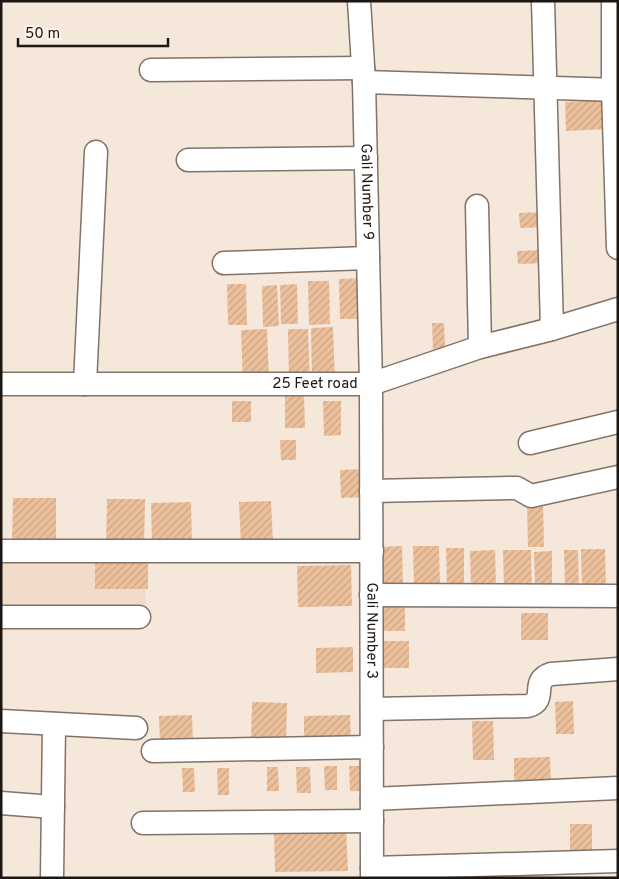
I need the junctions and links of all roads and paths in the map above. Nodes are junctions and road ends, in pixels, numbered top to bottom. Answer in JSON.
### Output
{"nodes":[{"id":1,"x":359,"y":1,"type":"edge"},
{"id":2,"x":543,"y":1,"type":"edge"},
{"id":3,"x":613,"y":1,"type":"edge"},
{"id":4,"x":151,"y":70,"type":"dead end"},
{"id":5,"x":363,"y":75,"type":"junction"},
{"id":6,"x":546,"y":88,"type":"junction"},
{"id":7,"x":616,"y":90,"type":"edge"},
{"id":8,"x":96,"y":152,"type":"dead end"},
{"id":9,"x":366,"y":158,"type":"junction"},
{"id":10,"x":188,"y":160,"type":"dead end"},
{"id":11,"x":477,"y":206,"type":"dead end"},
{"id":12,"x":618,"y":248,"type":"edge"},
{"id":13,"x":368,"y":258,"type":"junction"},
{"id":14,"x":224,"y":263,"type":"dead end"},
{"id":15,"x":618,"y":309,"type":"edge"},
{"id":16,"x":552,"y":329,"type":"junction"},
{"id":17,"x":480,"y":348,"type":"junction"},
{"id":18,"x":1,"y":384,"type":"edge"},
{"id":19,"x":85,"y":384,"type":"junction"},
{"id":20,"x":371,"y":384,"type":"junction"},
{"id":21,"x":618,"y":422,"type":"edge"},
{"id":22,"x":530,"y":443,"type":"dead end"},
{"id":23,"x":618,"y":477,"type":"edge"},
{"id":24,"x":371,"y":491,"type":"junction"},
{"id":25,"x":1,"y":551,"type":"edge"},
{"id":26,"x":372,"y":551,"type":"junction"},
{"id":27,"x":371,"y":595,"type":"junction"},
{"id":28,"x":618,"y":596,"type":"edge"},
{"id":29,"x":1,"y":617,"type":"edge"},
{"id":30,"x":139,"y":617,"type":"dead end"},
{"id":31,"x":618,"y":670,"type":"edge"},
{"id":32,"x":372,"y":709,"type":"junction"},
{"id":33,"x":1,"y":721,"type":"edge"},
{"id":34,"x":54,"y":724,"type":"junction"},
{"id":35,"x":136,"y":728,"type":"dead end"},
{"id":36,"x":372,"y":747,"type":"junction"},
{"id":37,"x":152,"y":751,"type":"dead end"},
{"id":38,"x":618,"y":788,"type":"edge"},
{"id":39,"x":1,"y":803,"type":"edge"},
{"id":40,"x":53,"y":807,"type":"junction"},
{"id":41,"x":372,"y":810,"type":"junction"},
{"id":42,"x":143,"y":823,"type":"dead end"},
{"id":43,"x":618,"y":861,"type":"edge"},
{"id":44,"x":372,"y":873,"type":"edge"},
{"id":45,"x":52,"y":878,"type":"edge"}],
"edges":[{"from":1,"to":5,"type":"street","name":"Gali Number 9"},
{"from":2,"to":6,"type":"street"},
{"from":3,"to":7,"type":"street"},
{"from":4,"to":5,"type":"street"},
{"from":5,"to":6,"type":"street"},
{"from":5,"to":9,"type":"street","name":"Gali Number 9"},
{"from":6,"to":7,"type":"street"},
{"from":6,"to":16,"type":"street"},
{"from":7,"to":12,"type":"street"},
{"from":8,"to":19,"type":"street"},
{"from":9,"to":10,"type":"street"},
{"from":9,"to":13,"type":"street","name":"Gali Number 9"},
{"from":11,"to":17,"type":"street"},
{"from":13,"to":14,"type":"street"},
{"from":13,"to":20,"type":"street","name":"Gali Number 9"},
{"from":15,"to":16,"type":"street","name":"25 Feet road"},
{"from":16,"to":17,"type":"street","name":"25 Feet road"},
{"from":17,"to":20,"type":"street","name":"25 Feet road"},
{"from":18,"to":19,"type":"street","name":"25 Feet road"},
{"from":19,"to":20,"type":"street","name":"25 Feet road"},
{"from":20,"to":24,"type":"street","name":"Gali Number 3"},
{"from":21,"to":22,"type":"street"},
{"from":23,"to":24,"type":"street"},
{"from":24,"to":26,"type":"street","name":"Gali Number 3"},
{"from":25,"to":26,"type":"street"},
{"from":26,"to":27,"type":"street","name":"Gali Number 3"},
{"from":27,"to":28,"type":"street"},
{"from":27,"to":32,"type":"street","name":"Gali Number 3"},
{"from":29,"to":30,"type":"street"},
{"from":31,"to":32,"type":"street"},
{"from":32,"to":36,"type":"street","name":"Gali Number 3"},
{"from":33,"to":34,"type":"street"},
{"from":34,"to":35,"type":"street"},
{"from":34,"to":40,"type":"street"},
{"from":36,"to":37,"type":"street"},
{"from":36,"to":41,"type":"street","name":"Gali Number 3"},
{"from":38,"to":41,"type":"street"},
{"from":39,"to":40,"type":"street"},
{"from":40,"to":45,"type":"street"},
{"from":41,"to":42,"type":"street"},
{"from":41,"to":44,"type":"street","name":"Gali Number 3"},
{"from":43,"to":44,"type":"street"}]}
